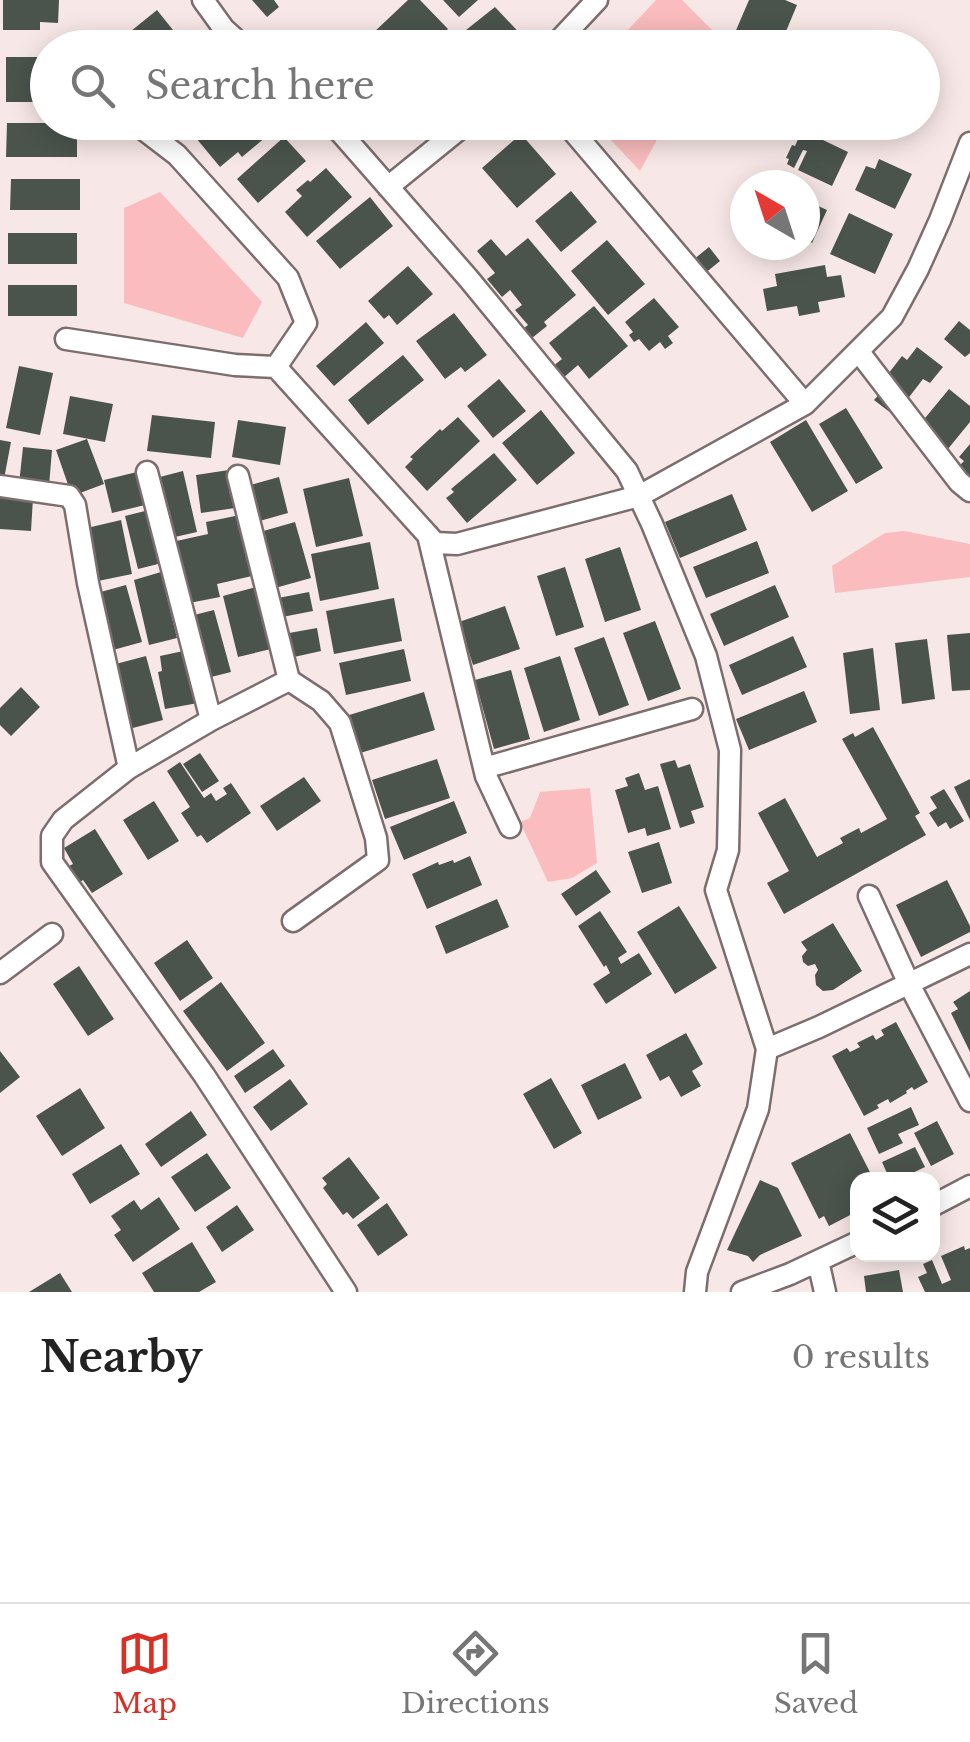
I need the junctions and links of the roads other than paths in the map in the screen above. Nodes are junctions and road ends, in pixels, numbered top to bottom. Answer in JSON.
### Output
{"nodes":[{"id":1,"x":203,"y":0,"type":"edge"},
{"id":2,"x":597,"y":0,"type":"edge"},
{"id":3,"x":225,"y":30,"type":"edge"},
{"id":4,"x":569,"y":30,"type":"edge"},
{"id":5,"x":157,"y":140,"type":"edge"},
{"id":6,"x":347,"y":140,"type":"edge"},
{"id":7,"x":446,"y":140,"type":"edge"},
{"id":8,"x":580,"y":140,"type":"edge"},
{"id":9,"x":970,"y":143,"type":"edge"},
{"id":10,"x":388,"y":187,"type":"junction"},
{"id":11,"x":66,"y":339,"type":"dead end"},
{"id":12,"x":858,"y":352,"type":"junction"},
{"id":13,"x":276,"y":367,"type":"junction"},
{"id":14,"x":805,"y":404,"type":"junction"},
{"id":15,"x":147,"y":472,"type":"dead end"},
{"id":16,"x":238,"y":476,"type":"dead end"},
{"id":17,"x":0,"y":486,"type":"edge"},
{"id":18,"x":970,"y":491,"type":"edge"},
{"id":19,"x":639,"y":496,"type":"junction"},
{"id":20,"x":428,"y":535,"type":"junction"},
{"id":21,"x":289,"y":680,"type":"junction"},
{"id":22,"x":692,"y":709,"type":"dead end"},
{"id":23,"x":212,"y":720,"type":"junction"},
{"id":24,"x":129,"y":768,"type":"junction"},
{"id":25,"x":484,"y":768,"type":"junction"},
{"id":26,"x":510,"y":827,"type":"dead end"},
{"id":27,"x":869,"y":896,"type":"dead end"},
{"id":28,"x":294,"y":921,"type":"dead end"},
{"id":29,"x":52,"y":934,"type":"dead end"},
{"id":30,"x":970,"y":954,"type":"edge"},
{"id":31,"x":0,"y":973,"type":"edge"},
{"id":32,"x":909,"y":984,"type":"junction"},
{"id":33,"x":767,"y":1049,"type":"junction"},
{"id":34,"x":970,"y":1101,"type":"edge"},
{"id":35,"x":970,"y":1186,"type":"edge"},
{"id":36,"x":940,"y":1202,"type":"edge"},
{"id":37,"x":850,"y":1246,"type":"edge"},
{"id":38,"x":818,"y":1261,"type":"junction"},
{"id":39,"x":346,"y":1292,"type":"edge"},
{"id":40,"x":695,"y":1292,"type":"edge"},
{"id":41,"x":742,"y":1292,"type":"edge"},
{"id":42,"x":826,"y":1292,"type":"edge"}],
"edges":[{"from":1,"to":3,"type":"street"},
{"from":2,"to":4,"type":"street"},
{"from":5,"to":13,"type":"street"},
{"from":6,"to":10,"type":"street"},
{"from":7,"to":10,"type":"street"},
{"from":8,"to":14,"type":"street"},
{"from":9,"to":12,"type":"street"},
{"from":10,"to":19,"type":"street"},
{"from":11,"to":13,"type":"street"},
{"from":12,"to":14,"type":"street"},
{"from":12,"to":18,"type":"street"},
{"from":13,"to":20,"type":"street"},
{"from":14,"to":19,"type":"street"},
{"from":15,"to":23,"type":"street"},
{"from":16,"to":21,"type":"street"},
{"from":17,"to":24,"type":"street"},
{"from":19,"to":20,"type":"street"},
{"from":19,"to":33,"type":"street"},
{"from":20,"to":25,"type":"street"},
{"from":21,"to":23,"type":"street"},
{"from":21,"to":28,"type":"street"},
{"from":22,"to":25,"type":"street"},
{"from":23,"to":24,"type":"street"},
{"from":24,"to":39,"type":"street"},
{"from":25,"to":26,"type":"street"},
{"from":27,"to":32,"type":"street"},
{"from":29,"to":31,"type":"street"},
{"from":30,"to":32,"type":"street"},
{"from":32,"to":33,"type":"street"},
{"from":32,"to":34,"type":"street"},
{"from":33,"to":40,"type":"street"},
{"from":35,"to":36,"type":"street"},
{"from":37,"to":38,"type":"street"},
{"from":38,"to":41,"type":"street"},
{"from":38,"to":42,"type":"street"}]}
